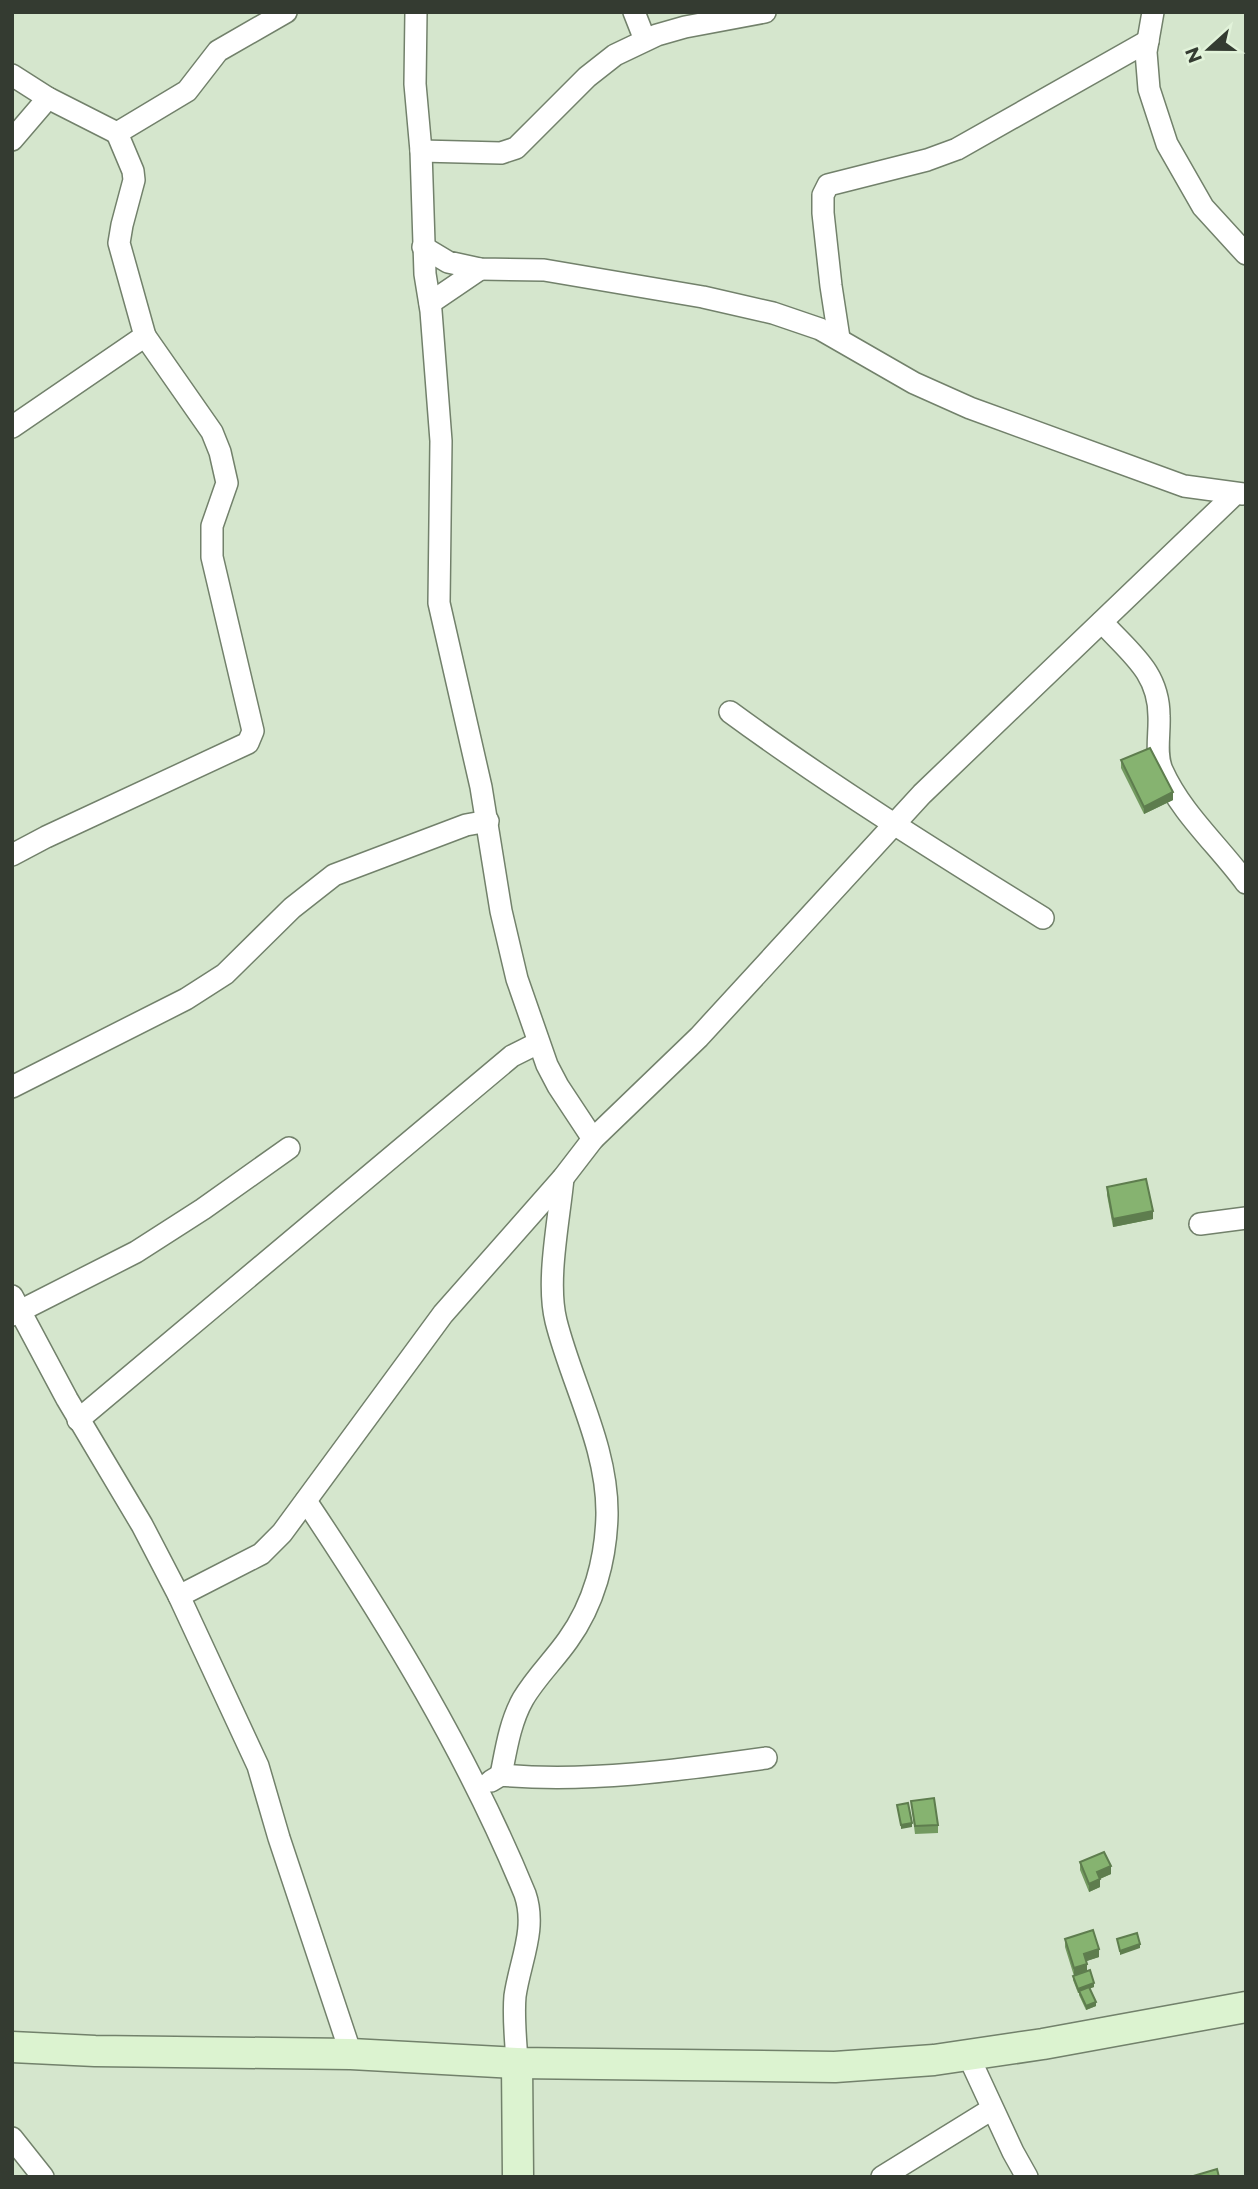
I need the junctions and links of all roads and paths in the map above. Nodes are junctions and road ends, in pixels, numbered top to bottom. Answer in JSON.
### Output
{"nodes":[{"id":1,"x":286,"y":12,"type":"edge"},
{"id":2,"x":416,"y":12,"type":"edge"},
{"id":3,"x":634,"y":12,"type":"edge"},
{"id":4,"x":765,"y":12,"type":"edge"},
{"id":5,"x":1153,"y":12,"type":"edge"},
{"id":6,"x":645,"y":40,"type":"junction"},
{"id":7,"x":1148,"y":41,"type":"junction"},
{"id":8,"x":12,"y":75,"type":"edge"},
{"id":9,"x":48,"y":97,"type":"junction"},
{"id":10,"x":117,"y":133,"type":"junction"},
{"id":11,"x":12,"y":140,"type":"edge"},
{"id":12,"x":421,"y":151,"type":"junction"},
{"id":13,"x":423,"y":247,"type":"junction"},
{"id":14,"x":1246,"y":254,"type":"edge"},
{"id":15,"x":480,"y":269,"type":"junction"},
{"id":16,"x":430,"y":303,"type":"junction"},
{"id":17,"x":145,"y":336,"type":"junction"},
{"id":18,"x":839,"y":338,"type":"junction"},
{"id":19,"x":12,"y":427,"type":"edge"},
{"id":20,"x":1240,"y":494,"type":"edge"},
{"id":21,"x":1102,"y":622,"type":"junction"},
{"id":22,"x":730,"y":712,"type":"dead end"},
{"id":23,"x":488,"y":821,"type":"junction"},
{"id":24,"x":893,"y":825,"type":"junction"},
{"id":25,"x":12,"y":855,"type":"edge"},
{"id":26,"x":1246,"y":883,"type":"edge"},
{"id":27,"x":1043,"y":918,"type":"dead end"},
{"id":28,"x":538,"y":1044,"type":"junction"},
{"id":29,"x":12,"y":1087,"type":"edge"},
{"id":30,"x":593,"y":1139,"type":"junction"},
{"id":31,"x":289,"y":1148,"type":"dead end"},
{"id":32,"x":562,"y":1178,"type":"junction"},
{"id":33,"x":1246,"y":1218,"type":"edge"},
{"id":34,"x":1200,"y":1224,"type":"dead end"},
{"id":35,"x":15,"y":1307,"type":"edge"},
{"id":36,"x":78,"y":1420,"type":"junction"},
{"id":37,"x":306,"y":1501,"type":"junction"},
{"id":38,"x":179,"y":1596,"type":"junction"},
{"id":39,"x":766,"y":1758,"type":"dead end"},
{"id":40,"x":501,"y":1775,"type":"junction"},
{"id":41,"x":479,"y":1789,"type":"junction"},
{"id":42,"x":1246,"y":2007,"type":"edge"},
{"id":43,"x":12,"y":2047,"type":"edge"},
{"id":44,"x":351,"y":2054,"type":"junction"},
{"id":45,"x":968,"y":2055,"type":"junction"},
{"id":46,"x":516,"y":2063,"type":"junction"},
{"id":47,"x":992,"y":2109,"type":"junction"},
{"id":48,"x":12,"y":2138,"type":"edge"},
{"id":49,"x":43,"y":2177,"type":"edge"},
{"id":50,"x":518,"y":2177,"type":"edge"},
{"id":51,"x":882,"y":2177,"type":"edge"},
{"id":52,"x":1027,"y":2177,"type":"edge"}],
"edges":[{"from":1,"to":10,"type":"street"},
{"from":2,"to":12,"type":"street"},
{"from":3,"to":6,"type":"street"},
{"from":4,"to":6,"type":"street"},
{"from":5,"to":7,"type":"street"},
{"from":6,"to":12,"type":"street"},
{"from":7,"to":14,"type":"street"},
{"from":7,"to":18,"type":"street"},
{"from":8,"to":9,"type":"street"},
{"from":9,"to":10,"type":"street"},
{"from":9,"to":11,"type":"street"},
{"from":10,"to":17,"type":"street"},
{"from":12,"to":13,"type":"street"},
{"from":13,"to":15,"type":"street"},
{"from":13,"to":16,"type":"street"},
{"from":15,"to":16,"type":"street"},
{"from":15,"to":18,"type":"street"},
{"from":16,"to":23,"type":"street"},
{"from":17,"to":19,"type":"street"},
{"from":17,"to":25,"type":"street"},
{"from":18,"to":20,"type":"street"},
{"from":20,"to":21,"type":"street"},
{"from":21,"to":24,"type":"street"},
{"from":21,"to":26,"type":"street"},
{"from":22,"to":24,"type":"street"},
{"from":23,"to":28,"type":"street"},
{"from":23,"to":29,"type":"street"},
{"from":24,"to":27,"type":"street"},
{"from":24,"to":30,"type":"street"},
{"from":28,"to":30,"type":"street"},
{"from":28,"to":36,"type":"street"},
{"from":30,"to":32,"type":"street"},
{"from":31,"to":35,"type":"street"},
{"from":32,"to":37,"type":"street"},
{"from":32,"to":40,"type":"street"},
{"from":33,"to":34,"type":"street"},
{"from":35,"to":36,"type":"street"},
{"from":36,"to":38,"type":"street"},
{"from":37,"to":38,"type":"street"},
{"from":37,"to":41,"type":"street"},
{"from":38,"to":44,"type":"street"},
{"from":39,"to":40,"type":"street"},
{"from":40,"to":41,"type":"street"},
{"from":41,"to":46,"type":"street"},
{"from":42,"to":45,"type":"street"},
{"from":43,"to":44,"type":"street"},
{"from":44,"to":46,"type":"street"},
{"from":45,"to":46,"type":"street"},
{"from":45,"to":47,"type":"street"},
{"from":46,"to":50,"type":"street"},
{"from":47,"to":51,"type":"street"},
{"from":47,"to":52,"type":"street"},
{"from":48,"to":49,"type":"street"}]}
